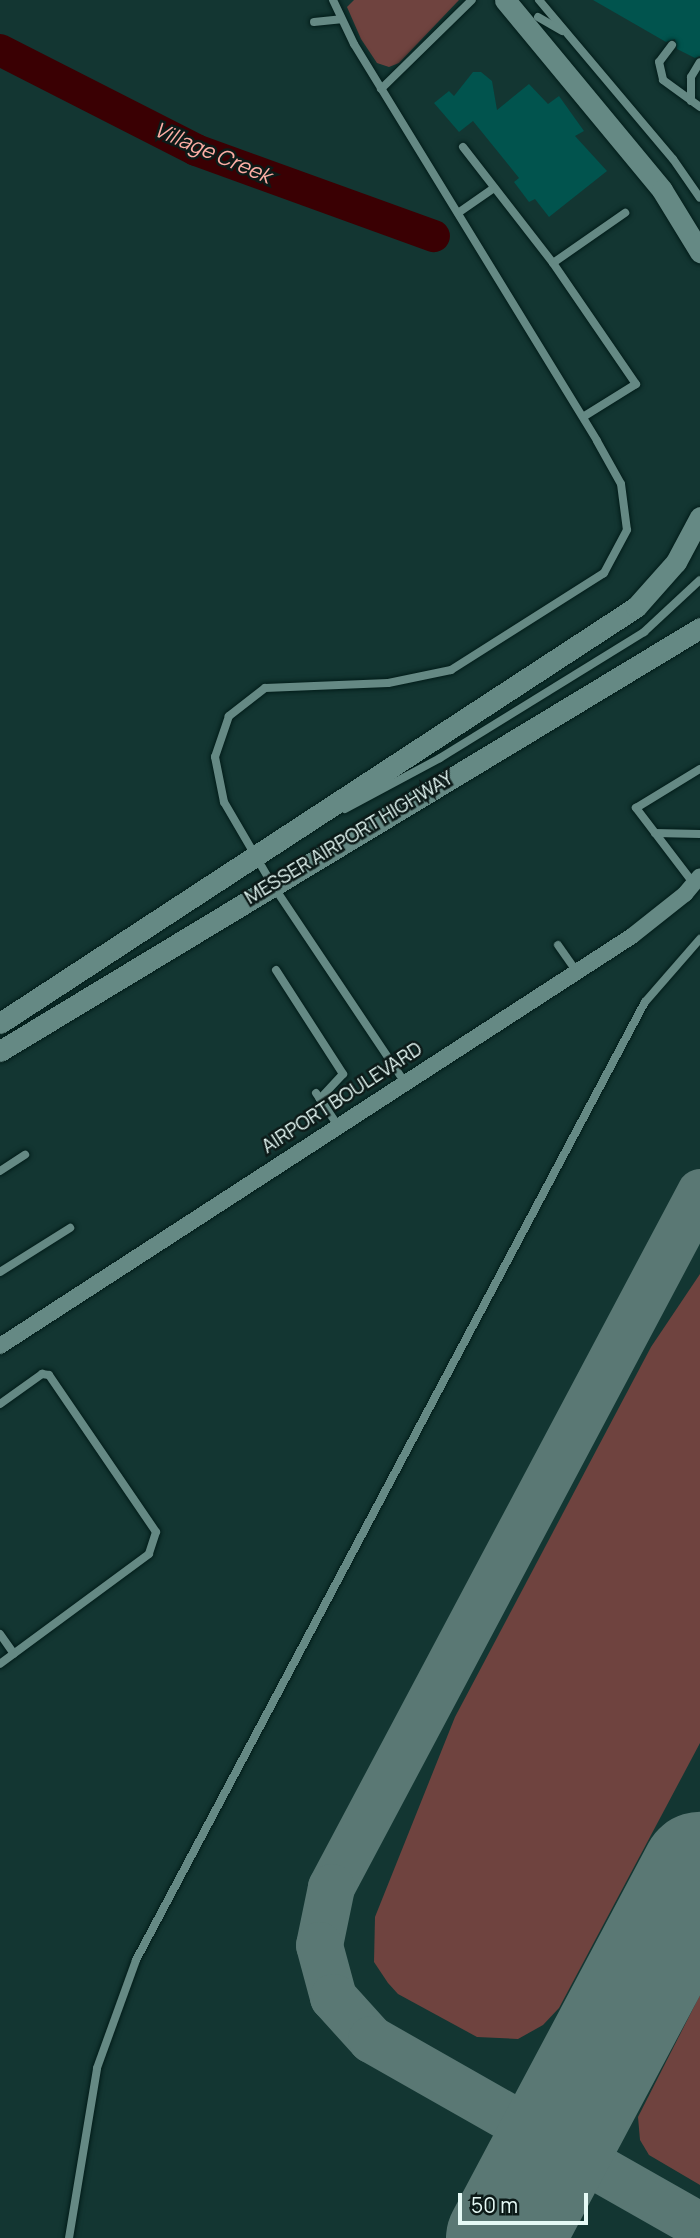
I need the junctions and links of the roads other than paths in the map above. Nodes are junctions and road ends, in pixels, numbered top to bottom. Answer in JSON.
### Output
{"nodes":[{"id":1,"x":333,"y":0,"type":"edge"},
{"id":2,"x":472,"y":0,"type":"edge"},
{"id":3,"x":505,"y":0,"type":"edge"},
{"id":4,"x":539,"y":0,"type":"edge"},
{"id":5,"x":538,"y":17,"type":"dead end"},
{"id":6,"x":341,"y":19,"type":"junction"},
{"id":7,"x":314,"y":22,"type":"dead end"},
{"id":8,"x":567,"y":34,"type":"junction"},
{"id":9,"x":672,"y":46,"type":"dead end"},
{"id":10,"x":700,"y":61,"type":"edge"},
{"id":11,"x":382,"y":89,"type":"junction"},
{"id":12,"x":692,"y":101,"type":"junction"},
{"id":13,"x":700,"y":107,"type":"edge"},
{"id":14,"x":463,"y":147,"type":"dead end"},
{"id":15,"x":495,"y":188,"type":"junction"},
{"id":16,"x":700,"y":198,"type":"edge"},
{"id":17,"x":625,"y":213,"type":"dead end"},
{"id":18,"x":458,"y":214,"type":"junction"},
{"id":19,"x":700,"y":252,"type":"edge"},
{"id":20,"x":553,"y":263,"type":"junction"},
{"id":21,"x":583,"y":417,"type":"junction"},
{"id":22,"x":700,"y":517,"type":"edge"},
{"id":23,"x":700,"y":580,"type":"edge"},
{"id":24,"x":700,"y":628,"type":"edge"},
{"id":25,"x":700,"y":769,"type":"edge"},
{"id":26,"x":655,"y":833,"type":"junction"},
{"id":27,"x":700,"y":834,"type":"edge"},
{"id":28,"x":256,"y":857,"type":"junction"},
{"id":29,"x":697,"y":880,"type":"edge"},
{"id":30,"x":272,"y":884,"type":"junction"},
{"id":31,"x":700,"y":939,"type":"edge"},
{"id":32,"x":558,"y":944,"type":"dead end"},
{"id":33,"x":276,"y":970,"type":"dead end"},
{"id":34,"x":577,"y":972,"type":"junction"},
{"id":35,"x":0,"y":1023,"type":"edge"},
{"id":36,"x":0,"y":1051,"type":"edge"},
{"id":37,"x":405,"y":1083,"type":"junction"},
{"id":38,"x":338,"y":1126,"type":"junction"},
{"id":39,"x":25,"y":1155,"type":"dead end"},
{"id":40,"x":0,"y":1171,"type":"edge"},
{"id":41,"x":70,"y":1228,"type":"dead end"},
{"id":42,"x":0,"y":1272,"type":"edge"},
{"id":43,"x":0,"y":1346,"type":"edge"},
{"id":44,"x":0,"y":1404,"type":"edge"},
{"id":45,"x":0,"y":1634,"type":"edge"},
{"id":46,"x":14,"y":1654,"type":"junction"},
{"id":47,"x":0,"y":1664,"type":"edge"},
{"id":48,"x":69,"y":2238,"type":"edge"}],
"edges":[{"from":1,"to":6,"type":"lane"},
{"from":2,"to":11,"type":"lane"},
{"from":3,"to":19,"type":"main road"},
{"from":4,"to":8,"type":"lane"},
{"from":5,"to":8,"type":"lane"},
{"from":6,"to":7,"type":"lane"},
{"from":6,"to":11,"type":"lane"},
{"from":8,"to":16,"type":"lane"},
{"from":9,"to":12,"type":"lane"},
{"from":10,"to":12,"type":"lane"},
{"from":11,"to":18,"type":"lane"},
{"from":12,"to":13,"type":"lane"},
{"from":14,"to":15,"type":"lane"},
{"from":15,"to":18,"type":"lane"},
{"from":15,"to":20,"type":"lane"},
{"from":17,"to":20,"type":"lane"},
{"from":18,"to":21,"type":"lane"},
{"from":20,"to":21,"type":"lane"},
{"from":21,"to":28,"type":"lane"},
{"from":22,"to":28,"type":"main road","name":"MESSER AIRPORT HIGHWAY"},
{"from":23,"to":28,"type":"lane","name":"MESSER AIRPORT HIGHWAY"},
{"from":24,"to":30,"type":"main road","name":"MESSER AIRPORT HIGHWAY"},
{"from":25,"to":26,"type":"lane"},
{"from":26,"to":27,"type":"lane"},
{"from":26,"to":29,"type":"lane"},
{"from":28,"to":30,"type":"lane"},
{"from":28,"to":35,"type":"main road","name":"MESSER AIRPORT HIGHWAY"},
{"from":29,"to":34,"type":"street","name":"AIRPORT BOULEVARD"},
{"from":30,"to":36,"type":"main road","name":"MESSER AIRPORT HIGHWAY"},
{"from":30,"to":37,"type":"lane"},
{"from":31,"to":48,"type":"lane"},
{"from":32,"to":34,"type":"lane"},
{"from":33,"to":38,"type":"lane"},
{"from":34,"to":37,"type":"street","name":"AIRPORT BOULEVARD"},
{"from":37,"to":38,"type":"street","name":"AIRPORT BOULEVARD"},
{"from":38,"to":43,"type":"street","name":"AIRPORT BOULEVARD"},
{"from":39,"to":40,"type":"lane"},
{"from":41,"to":42,"type":"lane"},
{"from":44,"to":46,"type":"lane"},
{"from":45,"to":46,"type":"lane"},
{"from":46,"to":47,"type":"lane"}]}
